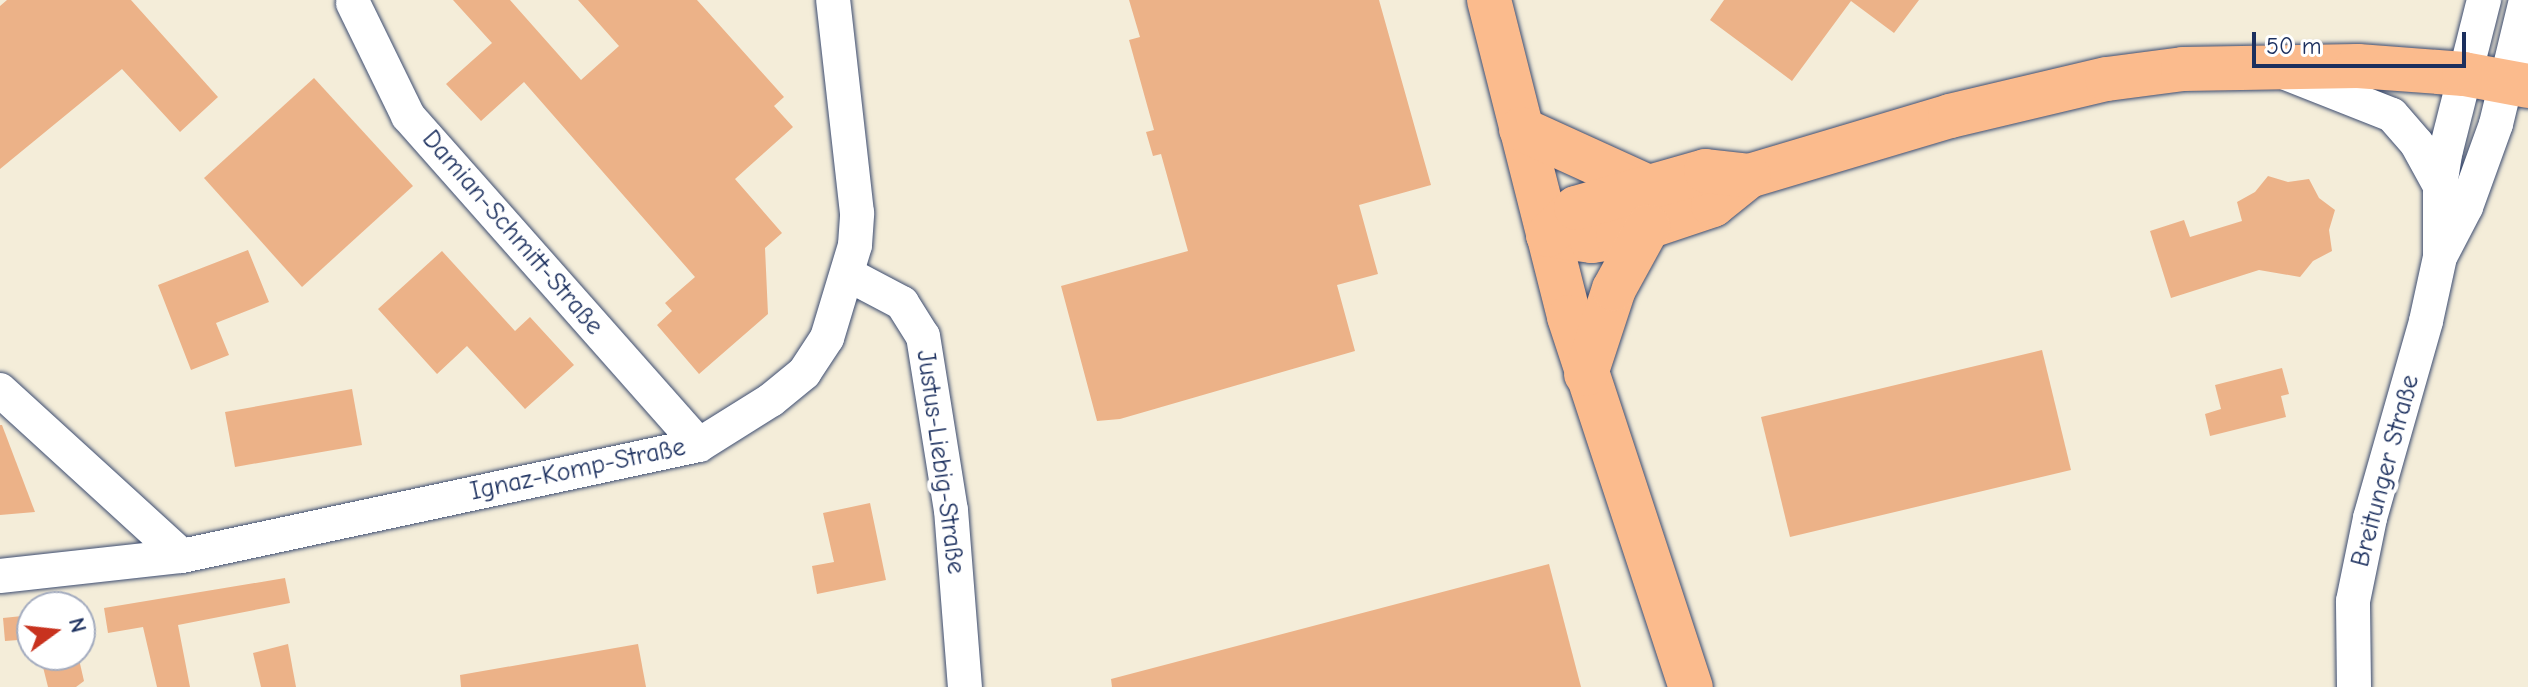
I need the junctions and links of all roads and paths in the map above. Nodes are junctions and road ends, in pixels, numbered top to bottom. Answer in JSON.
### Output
{"nodes":[{"id":1,"x":833,"y":0,"type":"edge"},
{"id":2,"x":1489,"y":0,"type":"edge"},
{"id":3,"x":2484,"y":0,"type":"edge"},
{"id":4,"x":2526,"y":0,"type":"edge"},
{"id":5,"x":353,"y":3,"type":"dead end"},
{"id":6,"x":2267,"y":66,"type":"junction"},
{"id":7,"x":2464,"y":74,"type":"junction"},
{"id":8,"x":2519,"y":85,"type":"edge"},
{"id":9,"x":1521,"y":129,"type":"junction"},
{"id":10,"x":2440,"y":186,"type":"junction"},
{"id":11,"x":1648,"y":207,"type":"junction"},
{"id":12,"x":1548,"y":235,"type":"junction"},
{"id":13,"x":2440,"y":257,"type":"junction"},
{"id":14,"x":849,"y":275,"type":"junction"},
{"id":15,"x":1586,"y":374,"type":"junction"},
{"id":16,"x":0,"y":390,"type":"edge"},
{"id":17,"x":699,"y":445,"type":"junction"},
{"id":18,"x":182,"y":556,"type":"junction"},
{"id":19,"x":0,"y":576,"type":"edge"},
{"id":20,"x":965,"y":687,"type":"edge"},
{"id":21,"x":1691,"y":687,"type":"edge"},
{"id":22,"x":2354,"y":687,"type":"edge"}],
"edges":[{"from":1,"to":14,"type":"street","name":"Ignaz-Komp-Straße"},
{"from":2,"to":9,"type":"main road"},
{"from":3,"to":7,"type":"street","name":"Breitunger Straße"},
{"from":4,"to":8,"type":"street","name":"Breitunger Straße"},
{"from":5,"to":17,"type":"street","name":"Damian-Schmitt-Straße"},
{"from":6,"to":7,"type":"main road"},
{"from":6,"to":10,"type":"street"},
{"from":6,"to":11,"type":"main road"},
{"from":7,"to":8,"type":"main road"},
{"from":7,"to":10,"type":"street","name":"Breitunger Straße"},
{"from":8,"to":13,"type":"street","name":"Breitunger Straße"},
{"from":9,"to":11,"type":"main road"},
{"from":9,"to":12,"type":"main road"},
{"from":10,"to":13,"type":"street","name":"Breitunger Straße"},
{"from":11,"to":12,"type":"main road"},
{"from":11,"to":15,"type":"main road"},
{"from":12,"to":15,"type":"main road"},
{"from":13,"to":22,"type":"street","name":"Breitunger Straße"},
{"from":14,"to":17,"type":"street","name":"Ignaz-Komp-Straße"},
{"from":14,"to":20,"type":"street","name":"Justus-Liebig-Straße"},
{"from":15,"to":21,"type":"main road"},
{"from":16,"to":18,"type":"street"},
{"from":17,"to":18,"type":"street","name":"Ignaz-Komp-Straße"},
{"from":18,"to":19,"type":"street","name":"Ignaz-Komp-Straße"}]}
